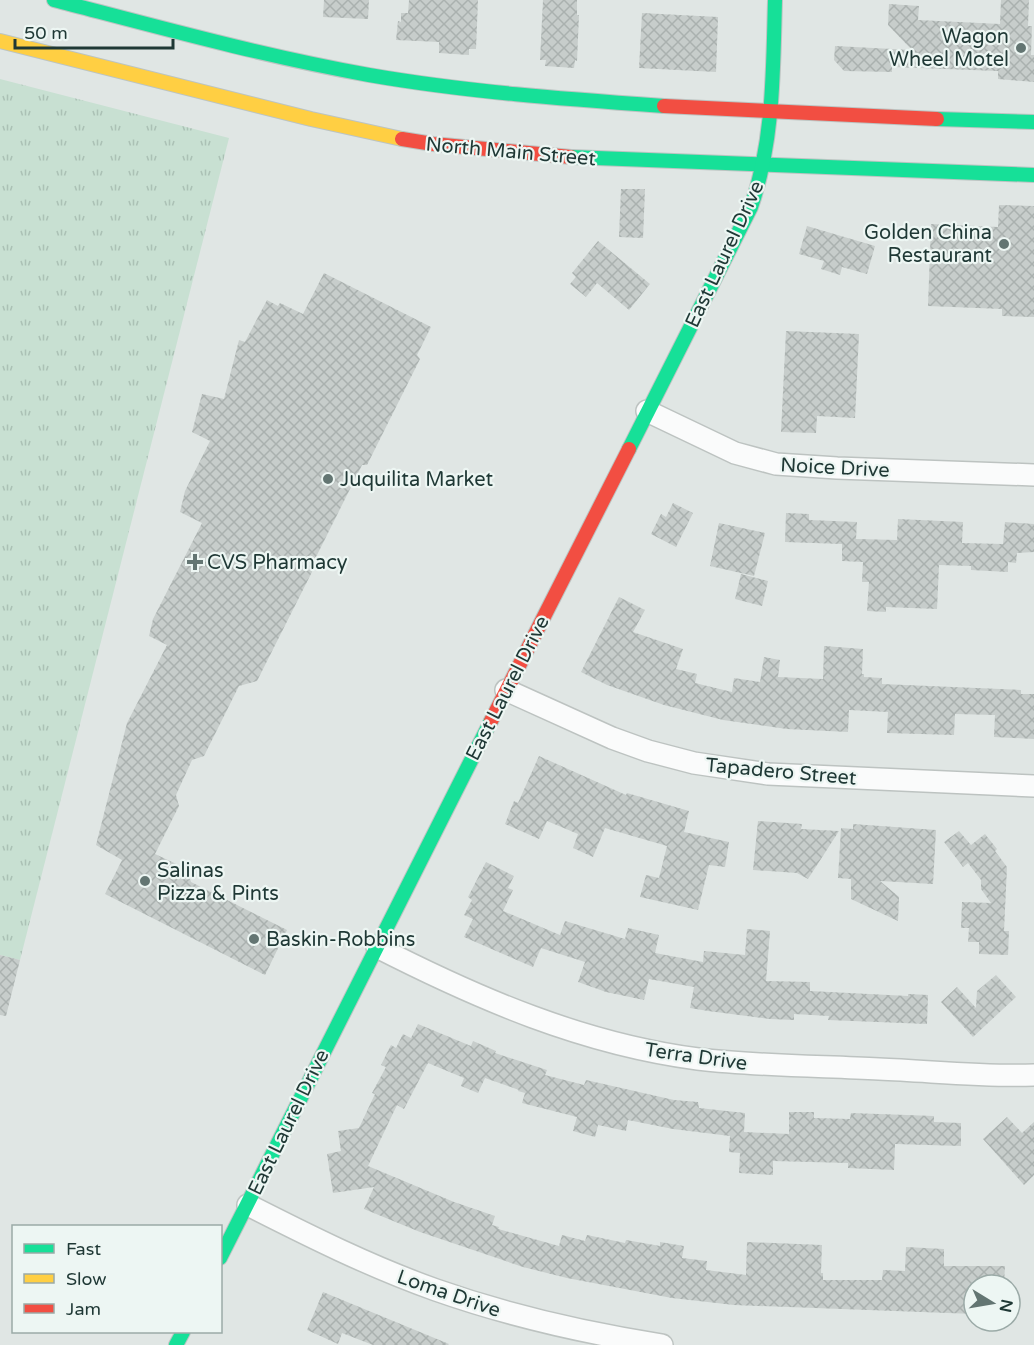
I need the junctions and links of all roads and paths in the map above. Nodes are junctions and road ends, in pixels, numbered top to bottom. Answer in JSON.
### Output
{"nodes":[{"id":1,"x":54,"y":0,"type":"edge"},
{"id":2,"x":775,"y":0,"type":"edge"},
{"id":3,"x":0,"y":41,"type":"edge"},
{"id":4,"x":770,"y":112,"type":"junction"},
{"id":5,"x":1034,"y":122,"type":"edge"},
{"id":6,"x":764,"y":165,"type":"junction"},
{"id":7,"x":1034,"y":175,"type":"edge"},
{"id":8,"x":647,"y":411,"type":"junction"},
{"id":9,"x":1034,"y":475,"type":"edge"},
{"id":10,"x":506,"y":690,"type":"junction"},
{"id":11,"x":1034,"y":786,"type":"edge"},
{"id":12,"x":377,"y":947,"type":"junction"},
{"id":13,"x":1034,"y":1075,"type":"edge"},
{"id":14,"x":248,"y":1205,"type":"junction"},
{"id":15,"x":222,"y":1254,"type":"edge"},
{"id":16,"x":662,"y":1345,"type":"edge"}],
"edges":[{"from":1,"to":4,"type":"main road"},
{"from":2,"to":4,"type":"main road","name":"East Laurel Drive"},
{"from":3,"to":6,"type":"main road","name":"North Main Street"},
{"from":4,"to":5,"type":"main road"},
{"from":4,"to":6,"type":"main road","name":"East Laurel Drive"},
{"from":6,"to":7,"type":"main road","name":"North Main Street"},
{"from":6,"to":8,"type":"main road","name":"East Laurel Drive"},
{"from":8,"to":9,"type":"street","name":"Noice Drive"},
{"from":8,"to":10,"type":"main road","name":"East Laurel Drive"},
{"from":10,"to":11,"type":"street","name":"Tapadero Street"},
{"from":10,"to":12,"type":"main road","name":"East Laurel Drive"},
{"from":12,"to":13,"type":"street","name":"Terra Drive"},
{"from":12,"to":14,"type":"main road","name":"East Laurel Drive"},
{"from":14,"to":15,"type":"main road","name":"East Laurel Drive"},
{"from":14,"to":16,"type":"street","name":"Loma Drive"}]}
